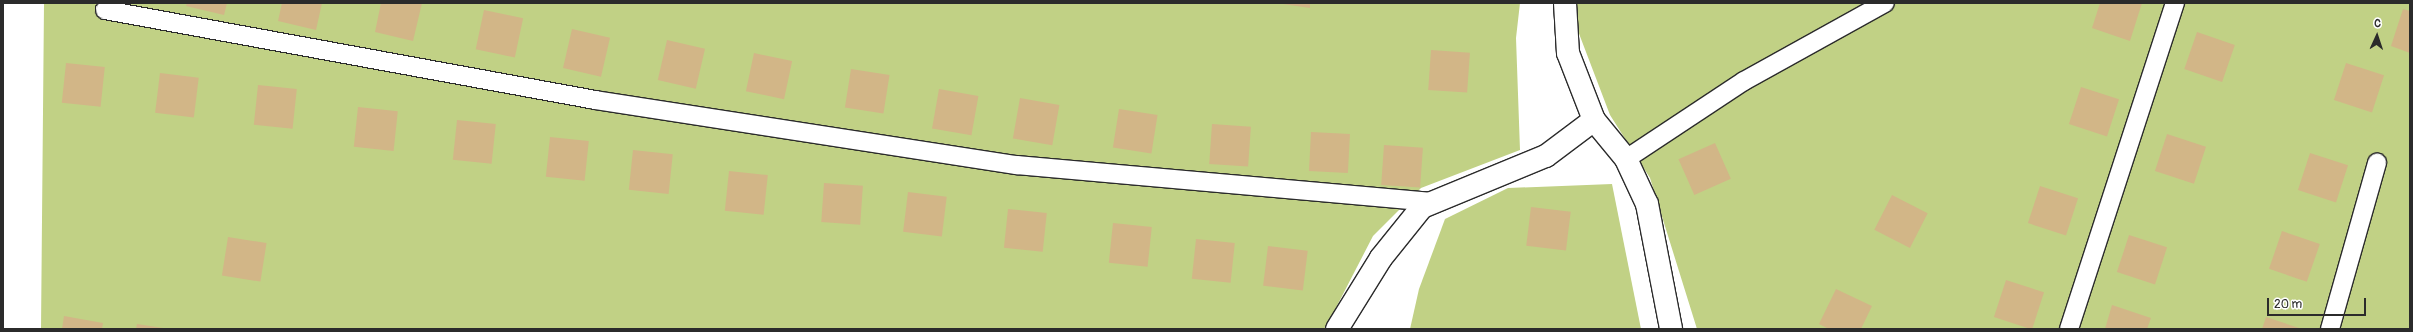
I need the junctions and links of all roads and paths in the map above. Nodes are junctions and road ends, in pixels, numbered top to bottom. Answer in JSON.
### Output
{"nodes":[{"id":1,"x":1565,"y":3,"type":"edge"},
{"id":2,"x":1885,"y":3,"type":"edge"},
{"id":3,"x":2174,"y":3,"type":"edge"},
{"id":4,"x":105,"y":10,"type":"dead end"},
{"id":5,"x":1594,"y":120,"type":"junction"},
{"id":6,"x":1626,"y":159,"type":"junction"},
{"id":7,"x":2377,"y":163,"type":"dead end"},
{"id":8,"x":1434,"y":202,"type":"junction"},
{"id":9,"x":1337,"y":329,"type":"edge"},
{"id":10,"x":1671,"y":329,"type":"edge"},
{"id":11,"x":2069,"y":329,"type":"edge"},
{"id":12,"x":2330,"y":329,"type":"edge"}],
"edges":[{"from":1,"to":5,"type":"street"},
{"from":2,"to":6,"type":"lane"},
{"from":3,"to":11,"type":"lane"},
{"from":4,"to":8,"type":"lane"},
{"from":5,"to":6,"type":"street"},
{"from":5,"to":8,"type":"street"},
{"from":6,"to":10,"type":"street"},
{"from":7,"to":12,"type":"lane"},
{"from":8,"to":9,"type":"street"}]}
